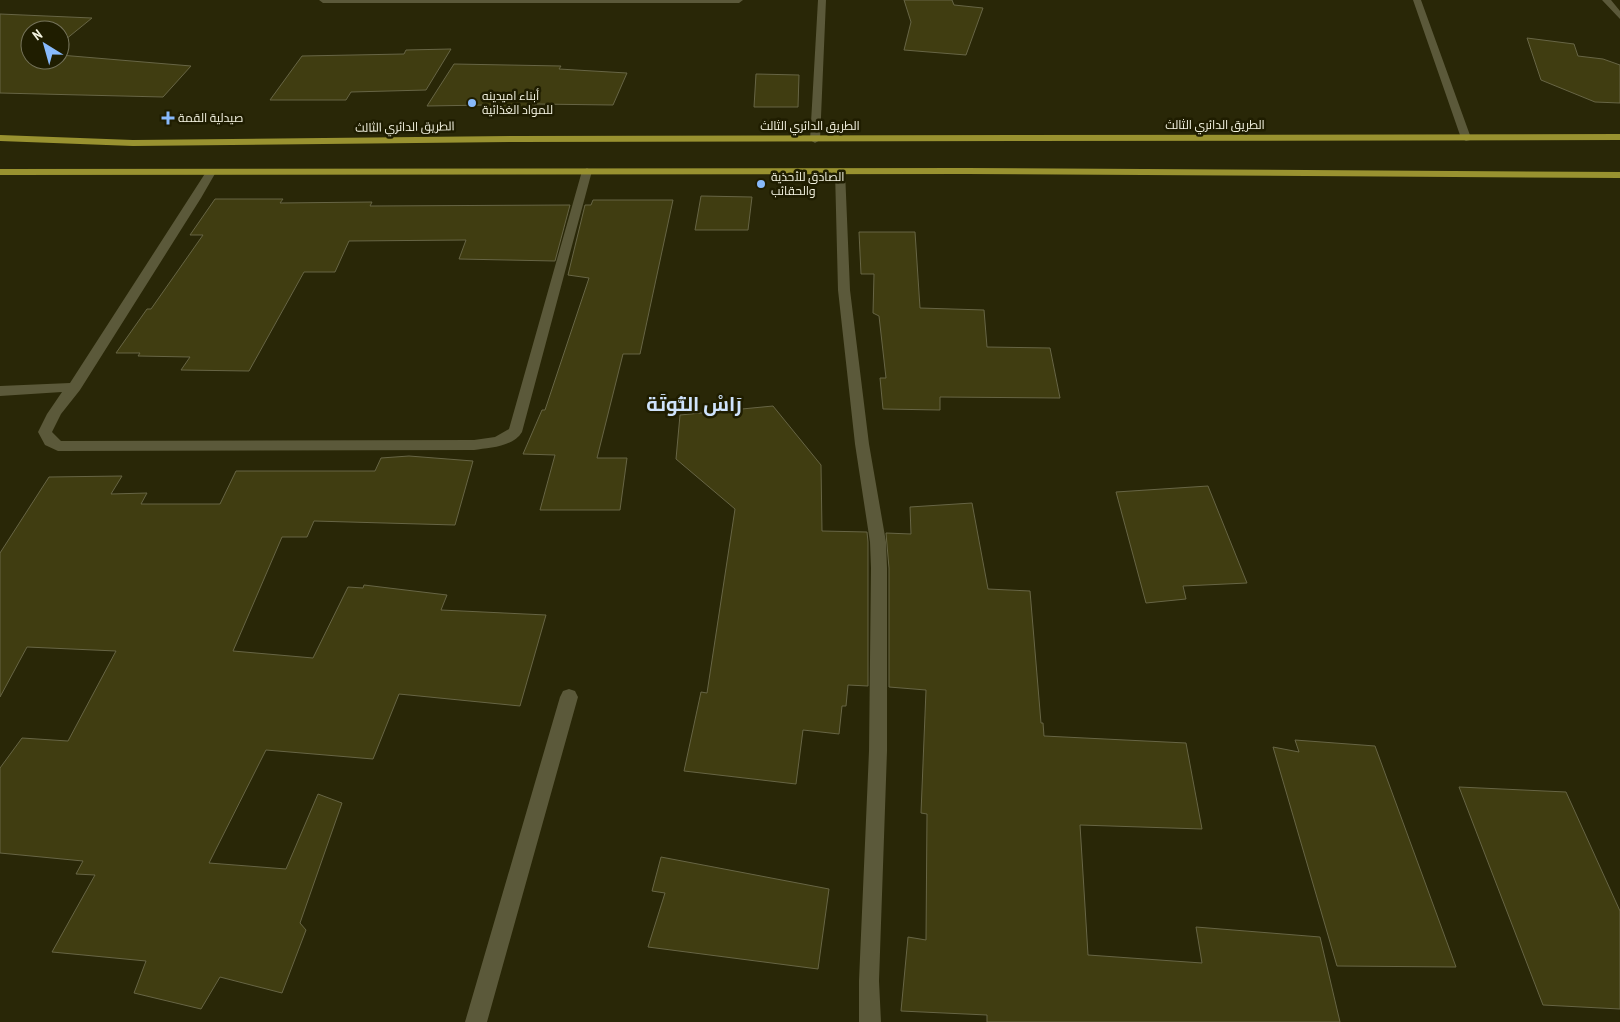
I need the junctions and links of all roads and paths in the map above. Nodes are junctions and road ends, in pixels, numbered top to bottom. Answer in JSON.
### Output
{"nodes":[{"id":1,"x":322,"y":0,"type":"edge"},
{"id":2,"x":739,"y":0,"type":"edge"},
{"id":3,"x":822,"y":0,"type":"edge"},
{"id":4,"x":1418,"y":0,"type":"edge"},
{"id":5,"x":1606,"y":0,"type":"edge"},
{"id":6,"x":1620,"y":16,"type":"edge"},
{"id":7,"x":1620,"y":137,"type":"edge"},
{"id":8,"x":0,"y":138,"type":"edge"},
{"id":9,"x":1466,"y":138,"type":"junction"},
{"id":10,"x":815,"y":140,"type":"junction"},
{"id":11,"x":587,"y":171,"type":"junction"},
{"id":12,"x":840,"y":171,"type":"junction"},
{"id":13,"x":0,"y":172,"type":"edge"},
{"id":14,"x":211,"y":172,"type":"junction"},
{"id":15,"x":1620,"y":175,"type":"edge"},
{"id":16,"x":75,"y":387,"type":"junction"},
{"id":17,"x":0,"y":391,"type":"edge"},
{"id":18,"x":569,"y":697,"type":"dead end"},
{"id":19,"x":476,"y":1022,"type":"edge"},
{"id":20,"x":870,"y":1022,"type":"edge"}],
"edges":[{"from":1,"to":2,"type":"street"},
{"from":3,"to":10,"type":"street"},
{"from":4,"to":9,"type":"street"},
{"from":5,"to":6,"type":"street"},
{"from":7,"to":9,"type":"main road","name":"الطريق الدائري الثالث"},
{"from":8,"to":10,"type":"main road","name":"الطريق الدائري الثالث"},
{"from":9,"to":10,"type":"main road","name":"الطريق الدائري الثالث"},
{"from":11,"to":12,"type":"main road"},
{"from":11,"to":14,"type":"main road"},
{"from":11,"to":16,"type":"street"},
{"from":12,"to":15,"type":"main road"},
{"from":12,"to":20,"type":"street"},
{"from":13,"to":14,"type":"main road"},
{"from":14,"to":16,"type":"street"},
{"from":16,"to":17,"type":"street"},
{"from":18,"to":19,"type":"street"}]}
